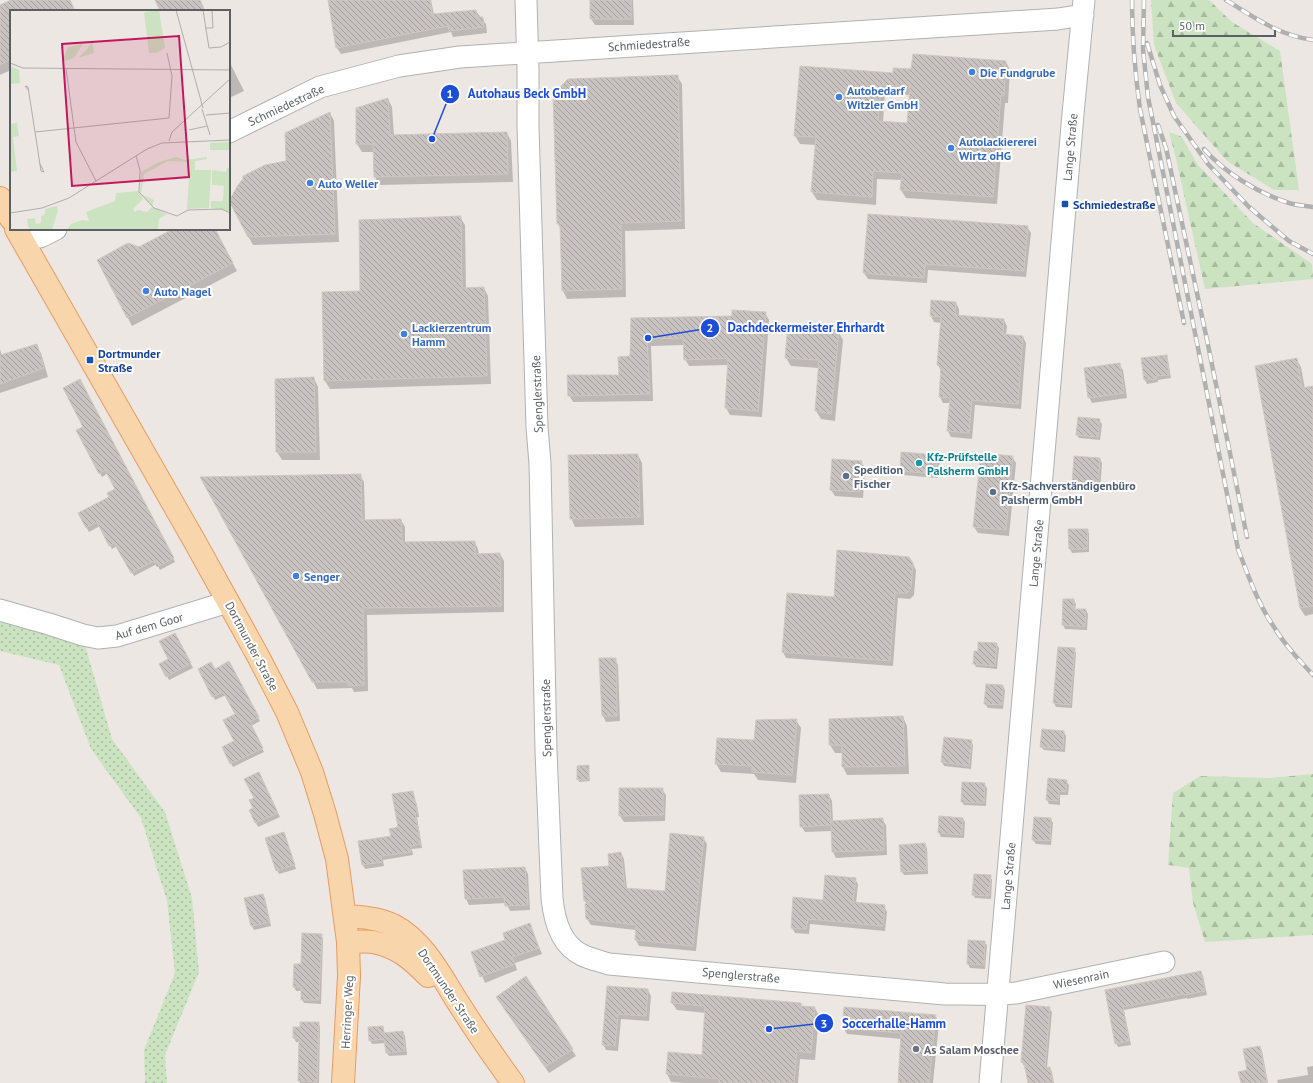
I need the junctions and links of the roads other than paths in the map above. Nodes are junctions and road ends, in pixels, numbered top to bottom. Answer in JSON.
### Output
{"nodes":[{"id":1,"x":526,"y":0,"type":"edge"},
{"id":2,"x":1084,"y":7,"type":"edge"},
{"id":3,"x":528,"y":52,"type":"junction"},
{"id":4,"x":230,"y":132,"type":"edge"},
{"id":5,"x":0,"y":198,"type":"edge"},
{"id":6,"x":10,"y":215,"type":"edge"},
{"id":7,"x":19,"y":230,"type":"edge"},
{"id":8,"x":23,"y":230,"type":"edge"},
{"id":9,"x":54,"y":230,"type":"edge"},
{"id":10,"x":228,"y":602,"type":"junction"},
{"id":11,"x":0,"y":610,"type":"edge"},
{"id":12,"x":345,"y":916,"type":"junction"},
{"id":13,"x":348,"y":942,"type":"junction"},
{"id":14,"x":1164,"y":962,"type":"dead end"},
{"id":15,"x":998,"y":995,"type":"junction"},
{"id":16,"x":343,"y":1083,"type":"edge"},
{"id":17,"x":498,"y":1083,"type":"edge"},
{"id":18,"x":512,"y":1083,"type":"edge"},
{"id":19,"x":990,"y":1083,"type":"edge"}],
"edges":[{"from":1,"to":3,"type":"street","name":"Spenglerstraße"},
{"from":2,"to":3,"type":"street","name":"Schmiedestraße"},
{"from":2,"to":15,"type":"street","name":"Lange Straße"},
{"from":3,"to":4,"type":"street","name":"Schmiedestraße"},
{"from":3,"to":15,"type":"street","name":"Spenglerstraße"},
{"from":5,"to":6,"type":"main road","name":"Dortmunder Straße"},
{"from":7,"to":10,"type":"main road","name":"Dortmunder Straße"},
{"from":8,"to":9,"type":"street"},
{"from":10,"to":11,"type":"street","name":"Auf dem Goor"},
{"from":10,"to":12,"type":"main road","name":"Dortmunder Straße"},
{"from":12,"to":13,"type":"main road","name":"Dortmunder Straße"},
{"from":12,"to":18,"type":"main road","name":"Dortmunder Straße"},
{"from":13,"to":16,"type":"main road","name":"Herringer Weg"},
{"from":13,"to":17,"type":"main road","name":"Dortmunder Straße"},
{"from":14,"to":15,"type":"street","name":"Wiesenrain"},
{"from":15,"to":19,"type":"street","name":"Lange Straße"}]}
